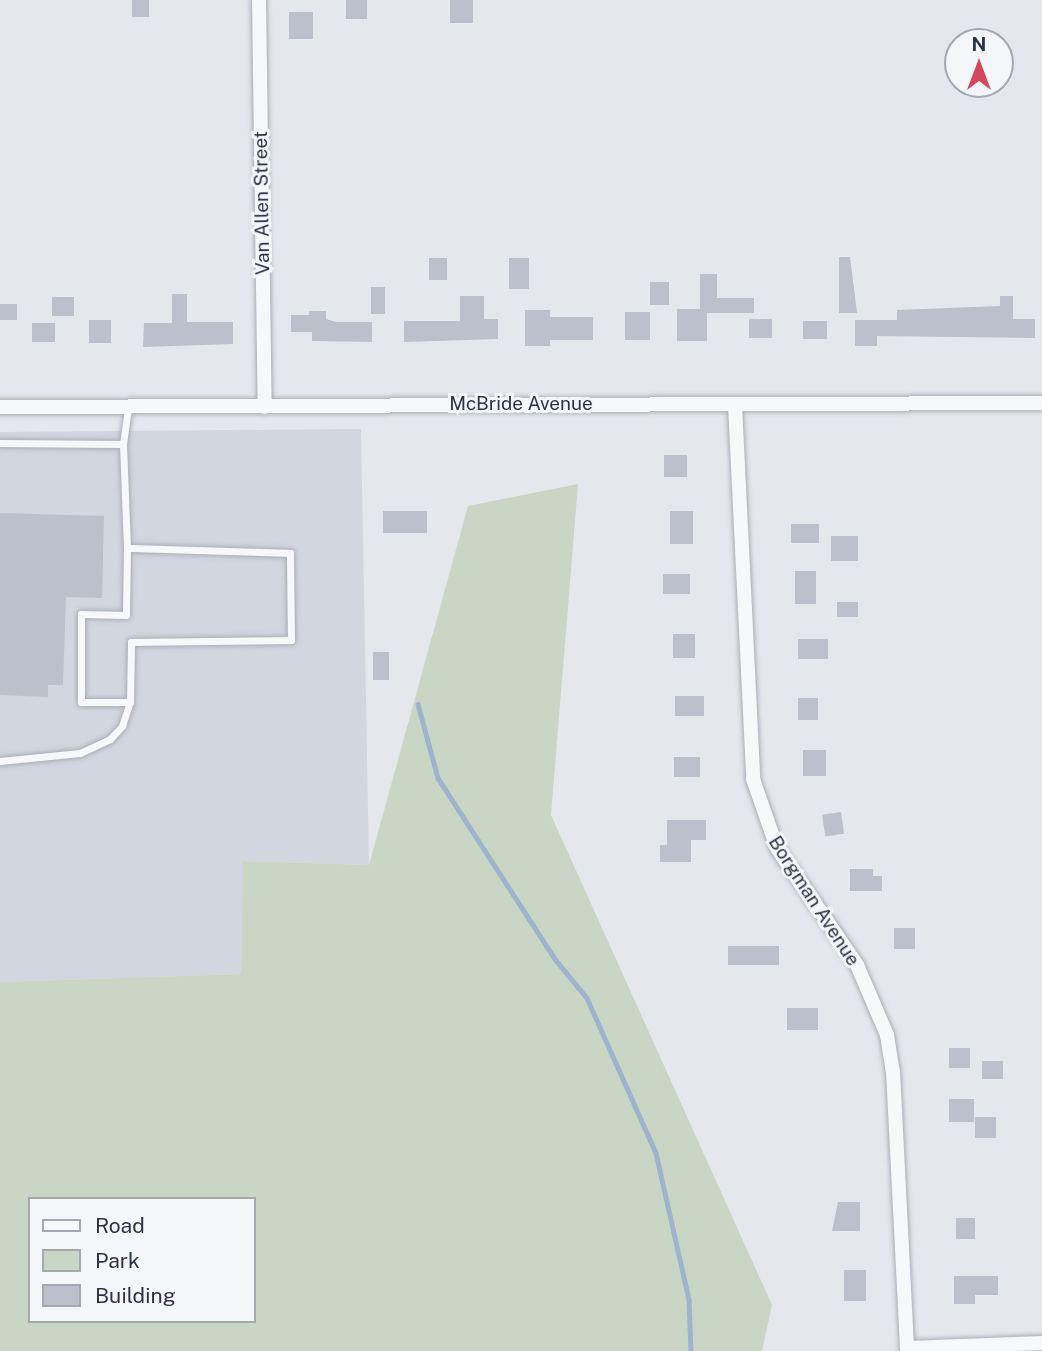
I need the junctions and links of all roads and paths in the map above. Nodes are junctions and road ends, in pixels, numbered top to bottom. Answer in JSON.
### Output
{"nodes":[{"id":1,"x":259,"y":0,"type":"edge"},
{"id":2,"x":1042,"y":403,"type":"edge"},
{"id":3,"x":736,"y":405,"type":"junction"},
{"id":4,"x":0,"y":407,"type":"edge"},
{"id":5,"x":128,"y":407,"type":"junction"},
{"id":6,"x":265,"y":407,"type":"junction"},
{"id":7,"x":0,"y":443,"type":"edge"},
{"id":8,"x":123,"y":444,"type":"junction"},
{"id":9,"x":127,"y":548,"type":"junction"},
{"id":10,"x":130,"y":702,"type":"junction"},
{"id":11,"x":0,"y":761,"type":"edge"},
{"id":12,"x":1042,"y":1343,"type":"edge"},
{"id":13,"x":907,"y":1349,"type":"edge"}],
"edges":[{"from":1,"to":6,"type":"street","name":"Van Allen Street"},
{"from":2,"to":3,"type":"street","name":"McBride Avenue"},
{"from":3,"to":6,"type":"street","name":"McBride Avenue"},
{"from":3,"to":13,"type":"street","name":"Borgman Avenue"},
{"from":4,"to":5,"type":"street","name":"McBride Avenue"},
{"from":5,"to":6,"type":"street","name":"McBride Avenue"},
{"from":5,"to":8,"type":"lane"},
{"from":7,"to":8,"type":"lane"},
{"from":8,"to":9,"type":"lane"},
{"from":9,"to":10,"type":"lane"},
{"from":9,"to":10,"type":"lane"},
{"from":10,"to":11,"type":"lane"},
{"from":12,"to":13,"type":"street"}]}
